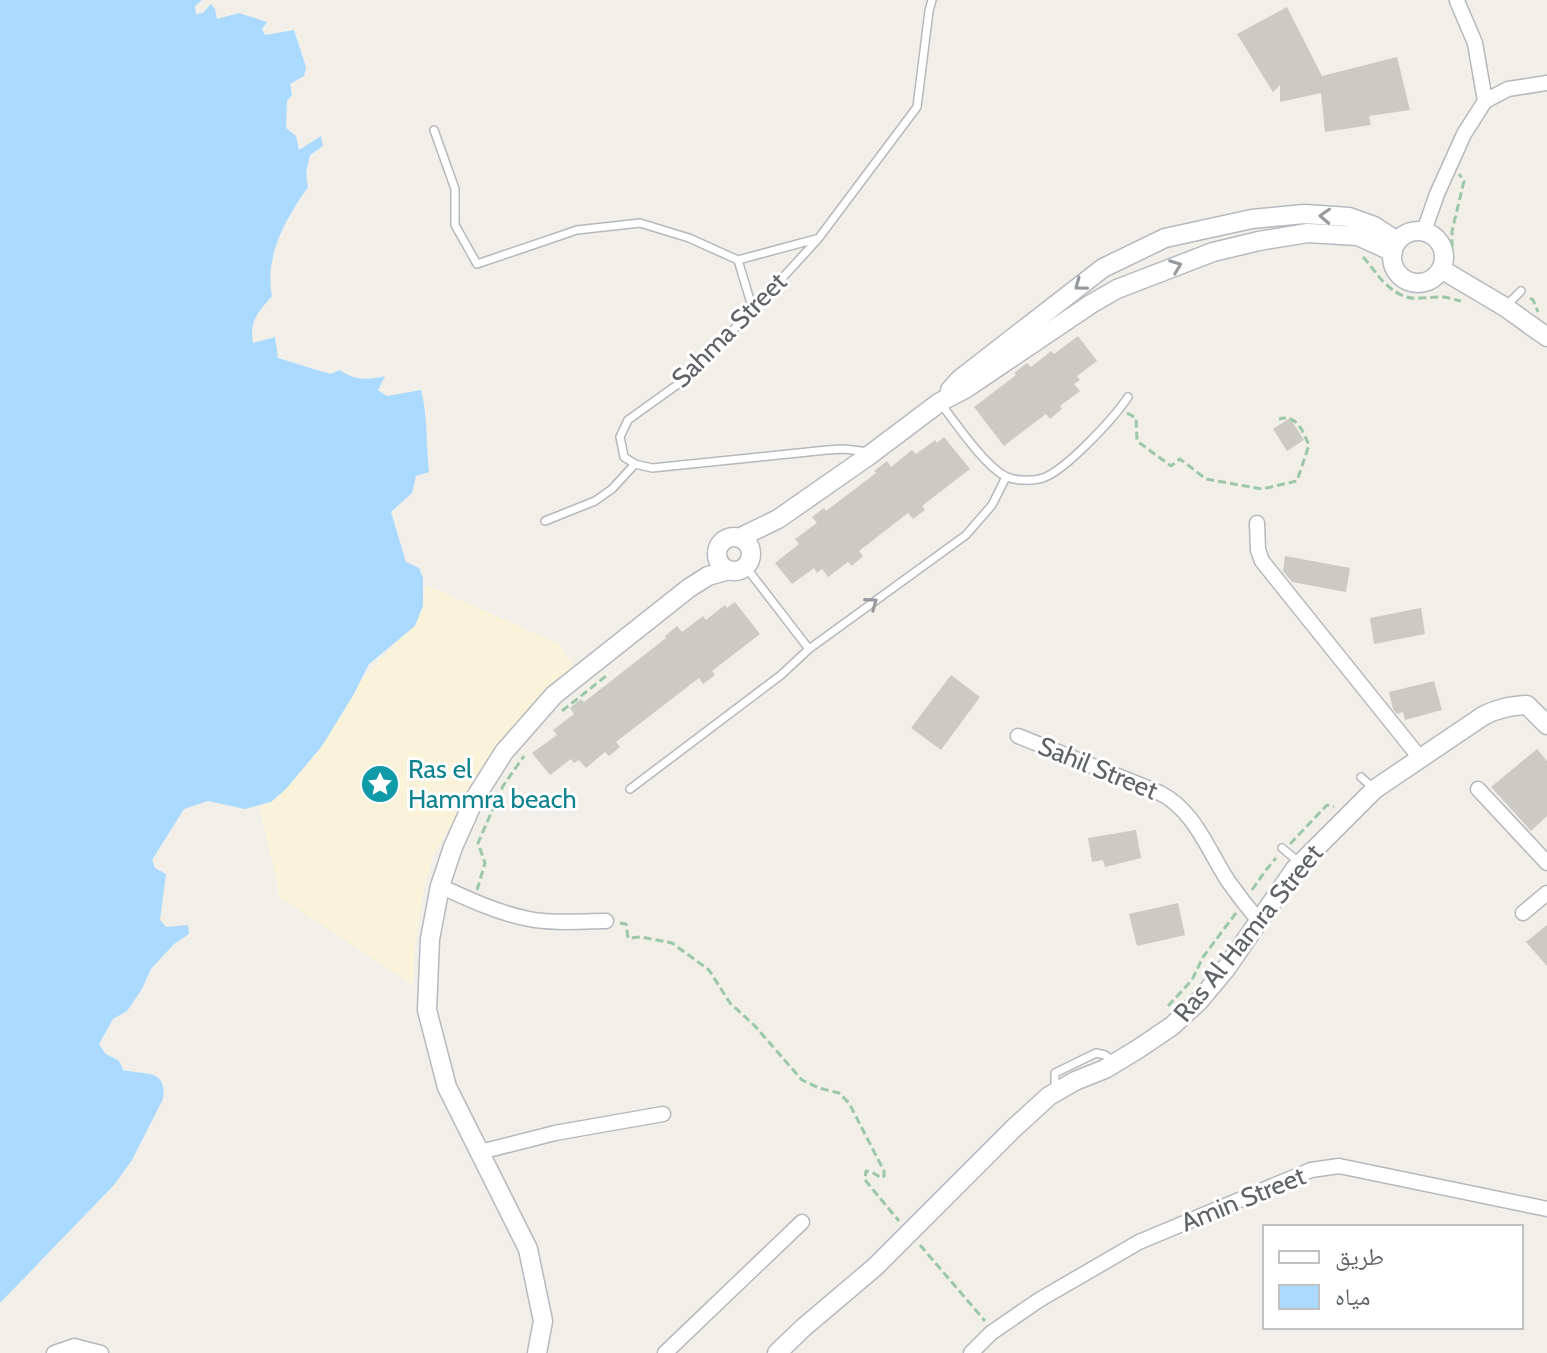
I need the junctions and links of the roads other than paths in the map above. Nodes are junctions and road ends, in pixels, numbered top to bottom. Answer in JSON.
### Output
{"nodes":[{"id":1,"x":932,"y":0,"type":"edge"},
{"id":2,"x":1457,"y":1,"type":"edge"},
{"id":3,"x":1547,"y":83,"type":"edge"},
{"id":4,"x":1485,"y":101,"type":"junction"},
{"id":5,"x":434,"y":130,"type":"dead end"},
{"id":6,"x":1424,"y":231,"type":"junction"},
{"id":7,"x":818,"y":239,"type":"junction"},
{"id":8,"x":1395,"y":247,"type":"junction"},
{"id":9,"x":738,"y":260,"type":"junction"},
{"id":10,"x":1441,"y":269,"type":"junction"},
{"id":11,"x":1521,"y":291,"type":"road end"},
{"id":12,"x":1505,"y":307,"type":"junction"},
{"id":13,"x":753,"y":310,"type":"junction"},
{"id":14,"x":1545,"y":334,"type":"edge"},
{"id":15,"x":1128,"y":397,"type":"dead end"},
{"id":16,"x":940,"y":402,"type":"junction"},
{"id":17,"x":869,"y":454,"type":"junction"},
{"id":18,"x":635,"y":464,"type":"junction"},
{"id":19,"x":1006,"y":477,"type":"junction"},
{"id":20,"x":545,"y":521,"type":"dead end"},
{"id":21,"x":1257,"y":523,"type":"dead end"},
{"id":22,"x":717,"y":551,"type":"junction"},
{"id":23,"x":741,"y":556,"type":"junction"},
{"id":24,"x":689,"y":588,"type":"junction"},
{"id":25,"x":809,"y":649,"type":"junction"},
{"id":26,"x":1547,"y":725,"type":"edge"},
{"id":27,"x":1018,"y":736,"type":"dead end"},
{"id":28,"x":1420,"y":758,"type":"junction"},
{"id":29,"x":630,"y":789,"type":"dead end"},
{"id":30,"x":1478,"y":789,"type":"dead end"},
{"id":31,"x":1283,"y":849,"type":"road end"},
{"id":32,"x":1547,"y":863,"type":"edge"},
{"id":33,"x":1301,"y":864,"type":"junction"},
{"id":34,"x":440,"y":886,"type":"junction"},
{"id":35,"x":1547,"y":893,"type":"edge"},
{"id":36,"x":1523,"y":913,"type":"dead end"},
{"id":37,"x":606,"y":921,"type":"road end"},
{"id":38,"x":1259,"y":921,"type":"junction"},
{"id":39,"x":663,"y":1114,"type":"dead end"},
{"id":40,"x":480,"y":1152,"type":"junction"},
{"id":41,"x":1547,"y":1209,"type":"edge"},
{"id":42,"x":802,"y":1222,"type":"dead end"},
{"id":43,"x":54,"y":1353,"type":"edge"},
{"id":44,"x":101,"y":1353,"type":"edge"},
{"id":45,"x":537,"y":1353,"type":"edge"},
{"id":46,"x":665,"y":1353,"type":"edge"},
{"id":47,"x":777,"y":1353,"type":"edge"},
{"id":48,"x":971,"y":1353,"type":"edge"}],
"edges":[{"from":1,"to":7,"type":"lane","name":"Sahma Street"},
{"from":2,"to":4,"type":"street"},
{"from":3,"to":4,"type":"street"},
{"from":4,"to":6,"type":"street"},
{"from":5,"to":9,"type":"lane"},
{"from":6,"to":8,"type":"street"},
{"from":6,"to":10,"type":"street"},
{"from":7,"to":9,"type":"lane"},
{"from":7,"to":13,"type":"lane","name":"Sahma Street"},
{"from":8,"to":10,"type":"street"},
{"from":16,"to":8,"type":"street","one_way":true},
{"from":8,"to":16,"type":"street","one_way":true},
{"from":9,"to":13,"type":"lane"},
{"from":10,"to":12,"type":"street"},
{"from":11,"to":12,"type":"lane"},
{"from":12,"to":14,"type":"street"},
{"from":13,"to":18,"type":"lane","name":"Sahma Street"},
{"from":15,"to":19,"type":"lane"},
{"from":16,"to":17,"type":"street"},
{"from":16,"to":19,"type":"lane"},
{"from":17,"to":18,"type":"lane"},
{"from":17,"to":23,"type":"street"},
{"from":18,"to":20,"type":"lane"},
{"from":25,"to":19,"type":"lane","one_way":true},
{"from":21,"to":28,"type":"street"},
{"from":22,"to":23,"type":"street"},
{"from":22,"to":23,"type":"street"},
{"from":22,"to":24,"type":"street"},
{"from":23,"to":24,"type":"street"},
{"from":23,"to":25,"type":"lane"},
{"from":24,"to":34,"type":"street"},
{"from":25,"to":29,"type":"lane"},
{"from":26,"to":28,"type":"street","name":"Ras Al Hamra Street"},
{"from":27,"to":38,"type":"street","name":"Sahil Street"},
{"from":28,"to":33,"type":"street","name":"Ras Al Hamra Street"},
{"from":30,"to":32,"type":"street"},
{"from":31,"to":33,"type":"lane"},
{"from":33,"to":38,"type":"street","name":"Ras Al Hamra Street"},
{"from":34,"to":37,"type":"street"},
{"from":34,"to":40,"type":"street"},
{"from":35,"to":36,"type":"street"},
{"from":38,"to":47,"type":"street","name":"Ras Al Hamra Street"},
{"from":39,"to":40,"type":"street"},
{"from":40,"to":45,"type":"street"},
{"from":41,"to":48,"type":"street","name":"Amin Street"},
{"from":42,"to":46,"type":"street"},
{"from":43,"to":44,"type":"street"}]}
